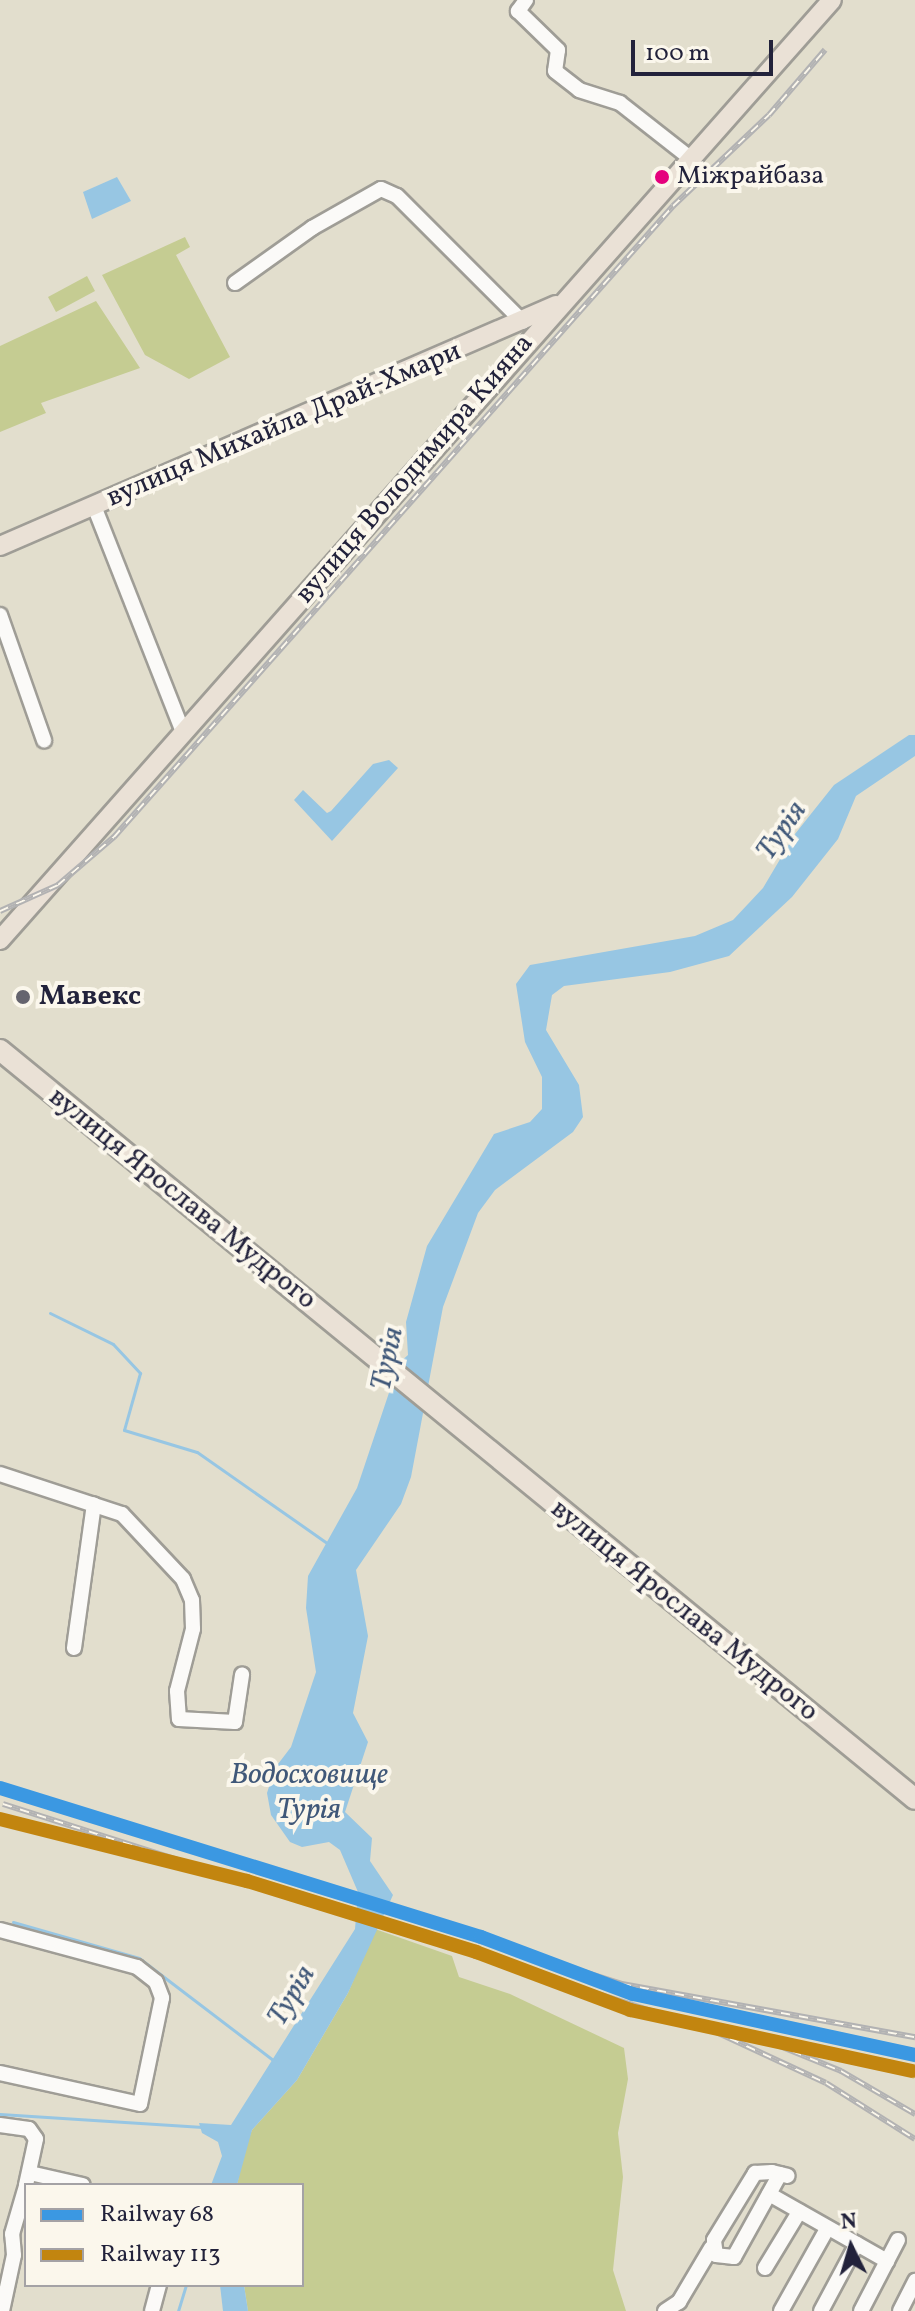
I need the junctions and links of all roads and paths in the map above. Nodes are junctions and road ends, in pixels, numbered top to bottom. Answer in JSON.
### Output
{"nodes":[{"id":1,"x":526,"y":0,"type":"edge"},
{"id":2,"x":832,"y":0,"type":"edge"},
{"id":3,"x":690,"y":158,"type":"junction"},
{"id":4,"x":235,"y":283,"type":"dead end"},
{"id":5,"x":565,"y":300,"type":"junction"},
{"id":6,"x":523,"y":322,"type":"junction"},
{"id":7,"x":483,"y":340,"type":"junction"},
{"id":8,"x":505,"y":366,"type":"junction"},
{"id":9,"x":94,"y":506,"type":"junction"},
{"id":10,"x":0,"y":546,"type":"edge"},
{"id":11,"x":0,"y":615,"type":"edge"},
{"id":12,"x":183,"y":732,"type":"junction"},
{"id":13,"x":44,"y":740,"type":"dead end"},
{"id":14,"x":0,"y":940,"type":"edge"},
{"id":15,"x":0,"y":1050,"type":"edge"},
{"id":16,"x":0,"y":1474,"type":"edge"},
{"id":17,"x":94,"y":1504,"type":"junction"},
{"id":18,"x":74,"y":1648,"type":"dead end"},
{"id":19,"x":242,"y":1675,"type":"dead end"},
{"id":20,"x":915,"y":1799,"type":"edge"},
{"id":21,"x":0,"y":1930,"type":"edge"},
{"id":22,"x":0,"y":2073,"type":"edge"},
{"id":23,"x":0,"y":2125,"type":"edge"},
{"id":24,"x":27,"y":2182,"type":"edge"},
{"id":25,"x":24,"y":2192,"type":"edge"},
{"id":26,"x":769,"y":2194,"type":"junction"},
{"id":27,"x":799,"y":2212,"type":"junction"},
{"id":28,"x":827,"y":2229,"type":"junction"},
{"id":29,"x":898,"y":2240,"type":"dead end"},
{"id":30,"x":857,"y":2244,"type":"junction"},
{"id":31,"x":711,"y":2248,"type":"junction"},
{"id":32,"x":887,"y":2261,"type":"junction"},
{"id":33,"x":765,"y":2268,"type":"dead end"},
{"id":34,"x":915,"y":2281,"type":"edge"},
{"id":35,"x":158,"y":2287,"type":"edge"},
{"id":36,"x":2,"y":2311,"type":"edge"},
{"id":37,"x":152,"y":2311,"type":"edge"},
{"id":38,"x":665,"y":2311,"type":"edge"},
{"id":39,"x":781,"y":2311,"type":"edge"},
{"id":40,"x":821,"y":2311,"type":"edge"},
{"id":41,"x":861,"y":2311,"type":"edge"},
{"id":42,"x":900,"y":2311,"type":"edge"}],
"edges":[{"from":1,"to":3,"type":"street"},
{"from":2,"to":3,"type":"main road","name":"вулиця Володимира Кияна"},
{"from":3,"to":5,"type":"main road","name":"вулиця Володимира Кияна"},
{"from":4,"to":6,"type":"street"},
{"from":5,"to":6,"type":"main road","name":"вулиця Михайла Драй-Хмари"},
{"from":5,"to":8,"type":"main road","name":"вулиця Володимира Кияна"},
{"from":6,"to":7,"type":"main road","name":"вулиця Михайла Драй-Хмари"},
{"from":7,"to":8,"type":"main road"},
{"from":7,"to":9,"type":"main road","name":"вулиця Михайла Драй-Хмари"},
{"from":8,"to":12,"type":"main road","name":"вулиця Володимира Кияна"},
{"from":9,"to":10,"type":"main road","name":"вулиця Михайла Драй-Хмари"},
{"from":9,"to":12,"type":"street"},
{"from":11,"to":13,"type":"street"},
{"from":12,"to":14,"type":"main road","name":"вулиця Володимира Кияна"},
{"from":15,"to":20,"type":"highway","name":"вулиця Ярослава Мудрого"},
{"from":16,"to":17,"type":"street"},
{"from":17,"to":18,"type":"street"},
{"from":17,"to":19,"type":"street"},
{"from":21,"to":22,"type":"street"},
{"from":23,"to":24,"type":"street"},
{"from":25,"to":36,"type":"street"},
{"from":26,"to":27,"type":"street"},
{"from":26,"to":31,"type":"street"},
{"from":26,"to":31,"type":"street"},
{"from":27,"to":28,"type":"street"},
{"from":27,"to":33,"type":"street"},
{"from":28,"to":30,"type":"street"},
{"from":28,"to":39,"type":"street"},
{"from":29,"to":32,"type":"street"},
{"from":30,"to":32,"type":"street"},
{"from":30,"to":40,"type":"street"},
{"from":31,"to":38,"type":"street"},
{"from":32,"to":41,"type":"street"},
{"from":34,"to":42,"type":"street"},
{"from":35,"to":37,"type":"street"}]}
